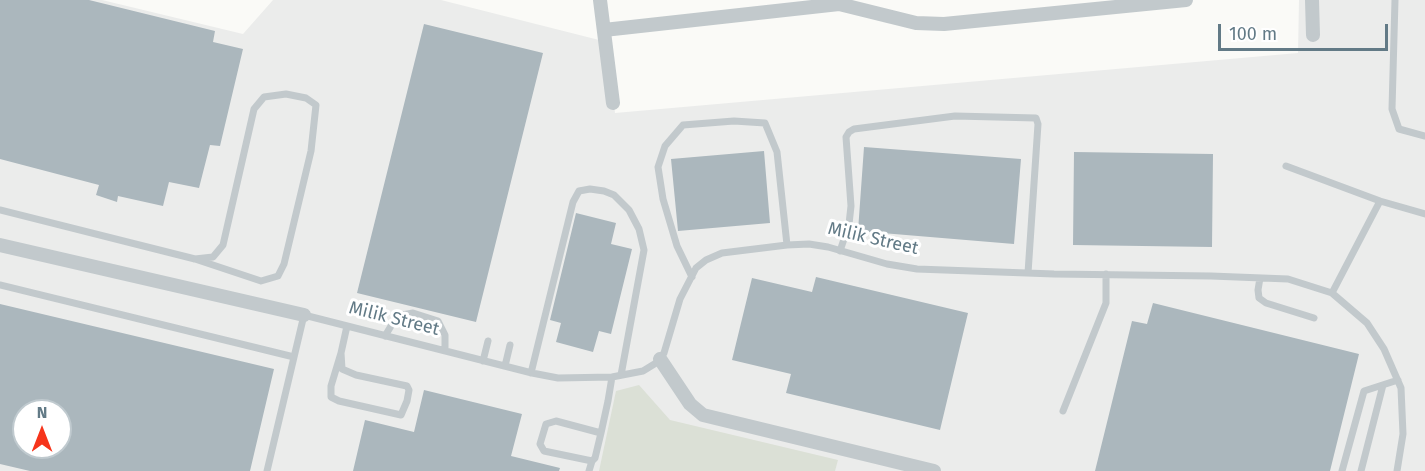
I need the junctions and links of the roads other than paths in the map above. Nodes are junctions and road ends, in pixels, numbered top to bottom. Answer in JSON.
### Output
{"nodes":[{"id":1,"x":600,"y":0,"type":"edge"},
{"id":2,"x":1186,"y":0,"type":"edge"},
{"id":3,"x":1312,"y":0,"type":"edge"},
{"id":4,"x":1395,"y":0,"type":"edge"},
{"id":5,"x":876,"y":6,"type":"edge"},
{"id":6,"x":604,"y":30,"type":"junction"},
{"id":7,"x":1313,"y":35,"type":"dead end"},
{"id":8,"x":612,"y":104,"type":"dead end"},
{"id":9,"x":1425,"y":136,"type":"edge"},
{"id":10,"x":1286,"y":166,"type":"dead end"},
{"id":11,"x":1380,"y":201,"type":"junction"},
{"id":12,"x":0,"y":210,"type":"edge"},
{"id":13,"x":1425,"y":214,"type":"edge"},
{"id":14,"x":0,"y":245,"type":"edge"},
{"id":15,"x":787,"y":245,"type":"junction"},
{"id":16,"x":840,"y":251,"type":"junction"},
{"id":17,"x":195,"y":259,"type":"junction"},
{"id":18,"x":1028,"y":273,"type":"junction"},
{"id":19,"x":1106,"y":274,"type":"junction"},
{"id":20,"x":692,"y":277,"type":"junction"},
{"id":21,"x":1260,"y":278,"type":"junction"},
{"id":22,"x":0,"y":285,"type":"edge"},
{"id":23,"x":1332,"y":294,"type":"junction"},
{"id":24,"x":304,"y":315,"type":"junction"},
{"id":25,"x":1314,"y":318,"type":"dead end"},
{"id":26,"x":347,"y":326,"type":"junction"},
{"id":27,"x":385,"y":336,"type":"junction"},
{"id":28,"x":488,"y":341,"type":"dead end"},
{"id":29,"x":510,"y":345,"type":"dead end"},
{"id":30,"x":445,"y":351,"type":"junction"},
{"id":31,"x":340,"y":353,"type":"junction"},
{"id":32,"x":294,"y":357,"type":"junction"},
{"id":33,"x":660,"y":359,"type":"junction"},
{"id":34,"x":483,"y":361,"type":"junction"},
{"id":35,"x":505,"y":366,"type":"junction"},
{"id":36,"x":531,"y":373,"type":"junction"},
{"id":37,"x":621,"y":375,"type":"junction"},
{"id":38,"x":612,"y":377,"type":"junction"},
{"id":39,"x":1398,"y":380,"type":"junction"},
{"id":40,"x":1383,"y":385,"type":"junction"},
{"id":41,"x":1063,"y":411,"type":"dead end"},
{"id":42,"x":601,"y":433,"type":"junction"},
{"id":43,"x":592,"y":461,"type":"junction"},
{"id":44,"x":894,"y":466,"type":"edge"},
{"id":45,"x":267,"y":471,"type":"edge"},
{"id":46,"x":589,"y":471,"type":"edge"},
{"id":47,"x":934,"y":471,"type":"edge"},
{"id":48,"x":1342,"y":471,"type":"edge"},
{"id":49,"x":1361,"y":471,"type":"edge"},
{"id":50,"x":1397,"y":471,"type":"edge"}],
"edges":[{"from":1,"to":6,"type":"street"},
{"from":2,"to":5,"type":"street"},
{"from":3,"to":7,"type":"street"},
{"from":4,"to":9,"type":"lane"},
{"from":5,"to":6,"type":"street"},
{"from":6,"to":8,"type":"street"},
{"from":10,"to":11,"type":"lane"},
{"from":11,"to":13,"type":"lane"},
{"from":11,"to":23,"type":"lane"},
{"from":12,"to":17,"type":"lane"},
{"from":14,"to":24,"type":"street","name":"Milik Street"},
{"from":15,"to":16,"type":"lane","name":"Milik Street"},
{"from":15,"to":20,"type":"lane","name":"Milik Street"},
{"from":15,"to":20,"type":"lane"},
{"from":16,"to":18,"type":"lane","name":"Milik Street"},
{"from":16,"to":18,"type":"lane"},
{"from":17,"to":17,"type":"lane"},
{"from":18,"to":19,"type":"lane","name":"Milik Street"},
{"from":19,"to":21,"type":"lane","name":"Milik Street"},
{"from":19,"to":41,"type":"lane"},
{"from":20,"to":33,"type":"lane","name":"Milik Street"},
{"from":21,"to":23,"type":"lane","name":"Milik Street"},
{"from":21,"to":25,"type":"lane"},
{"from":22,"to":32,"type":"lane"},
{"from":23,"to":39,"type":"lane","name":"Milik Street"},
{"from":24,"to":26,"type":"lane","name":"Milik Street"},
{"from":24,"to":32,"type":"lane"},
{"from":26,"to":27,"type":"lane","name":"Milik Street"},
{"from":26,"to":31,"type":"lane"},
{"from":27,"to":30,"type":"lane","name":"Milik Street"},
{"from":27,"to":30,"type":"lane"},
{"from":28,"to":34,"type":"lane"},
{"from":29,"to":35,"type":"lane"},
{"from":30,"to":34,"type":"lane","name":"Milik Street"},
{"from":31,"to":31,"type":"lane"},
{"from":32,"to":45,"type":"lane"},
{"from":33,"to":37,"type":"lane","name":"Milik Street"},
{"from":33,"to":44,"type":"street"},
{"from":34,"to":35,"type":"lane","name":"Milik Street"},
{"from":35,"to":36,"type":"lane","name":"Milik Street"},
{"from":36,"to":37,"type":"lane"},
{"from":36,"to":38,"type":"lane","name":"Milik Street"},
{"from":37,"to":38,"type":"lane","name":"Milik Street"},
{"from":38,"to":42,"type":"lane"},
{"from":39,"to":40,"type":"lane"},
{"from":39,"to":50,"type":"lane","name":"Milik Street"},
{"from":40,"to":48,"type":"lane"},
{"from":40,"to":49,"type":"lane"},
{"from":42,"to":43,"type":"lane"},
{"from":42,"to":43,"type":"lane"},
{"from":43,"to":46,"type":"lane"},
{"from":44,"to":47,"type":"street"}]}
